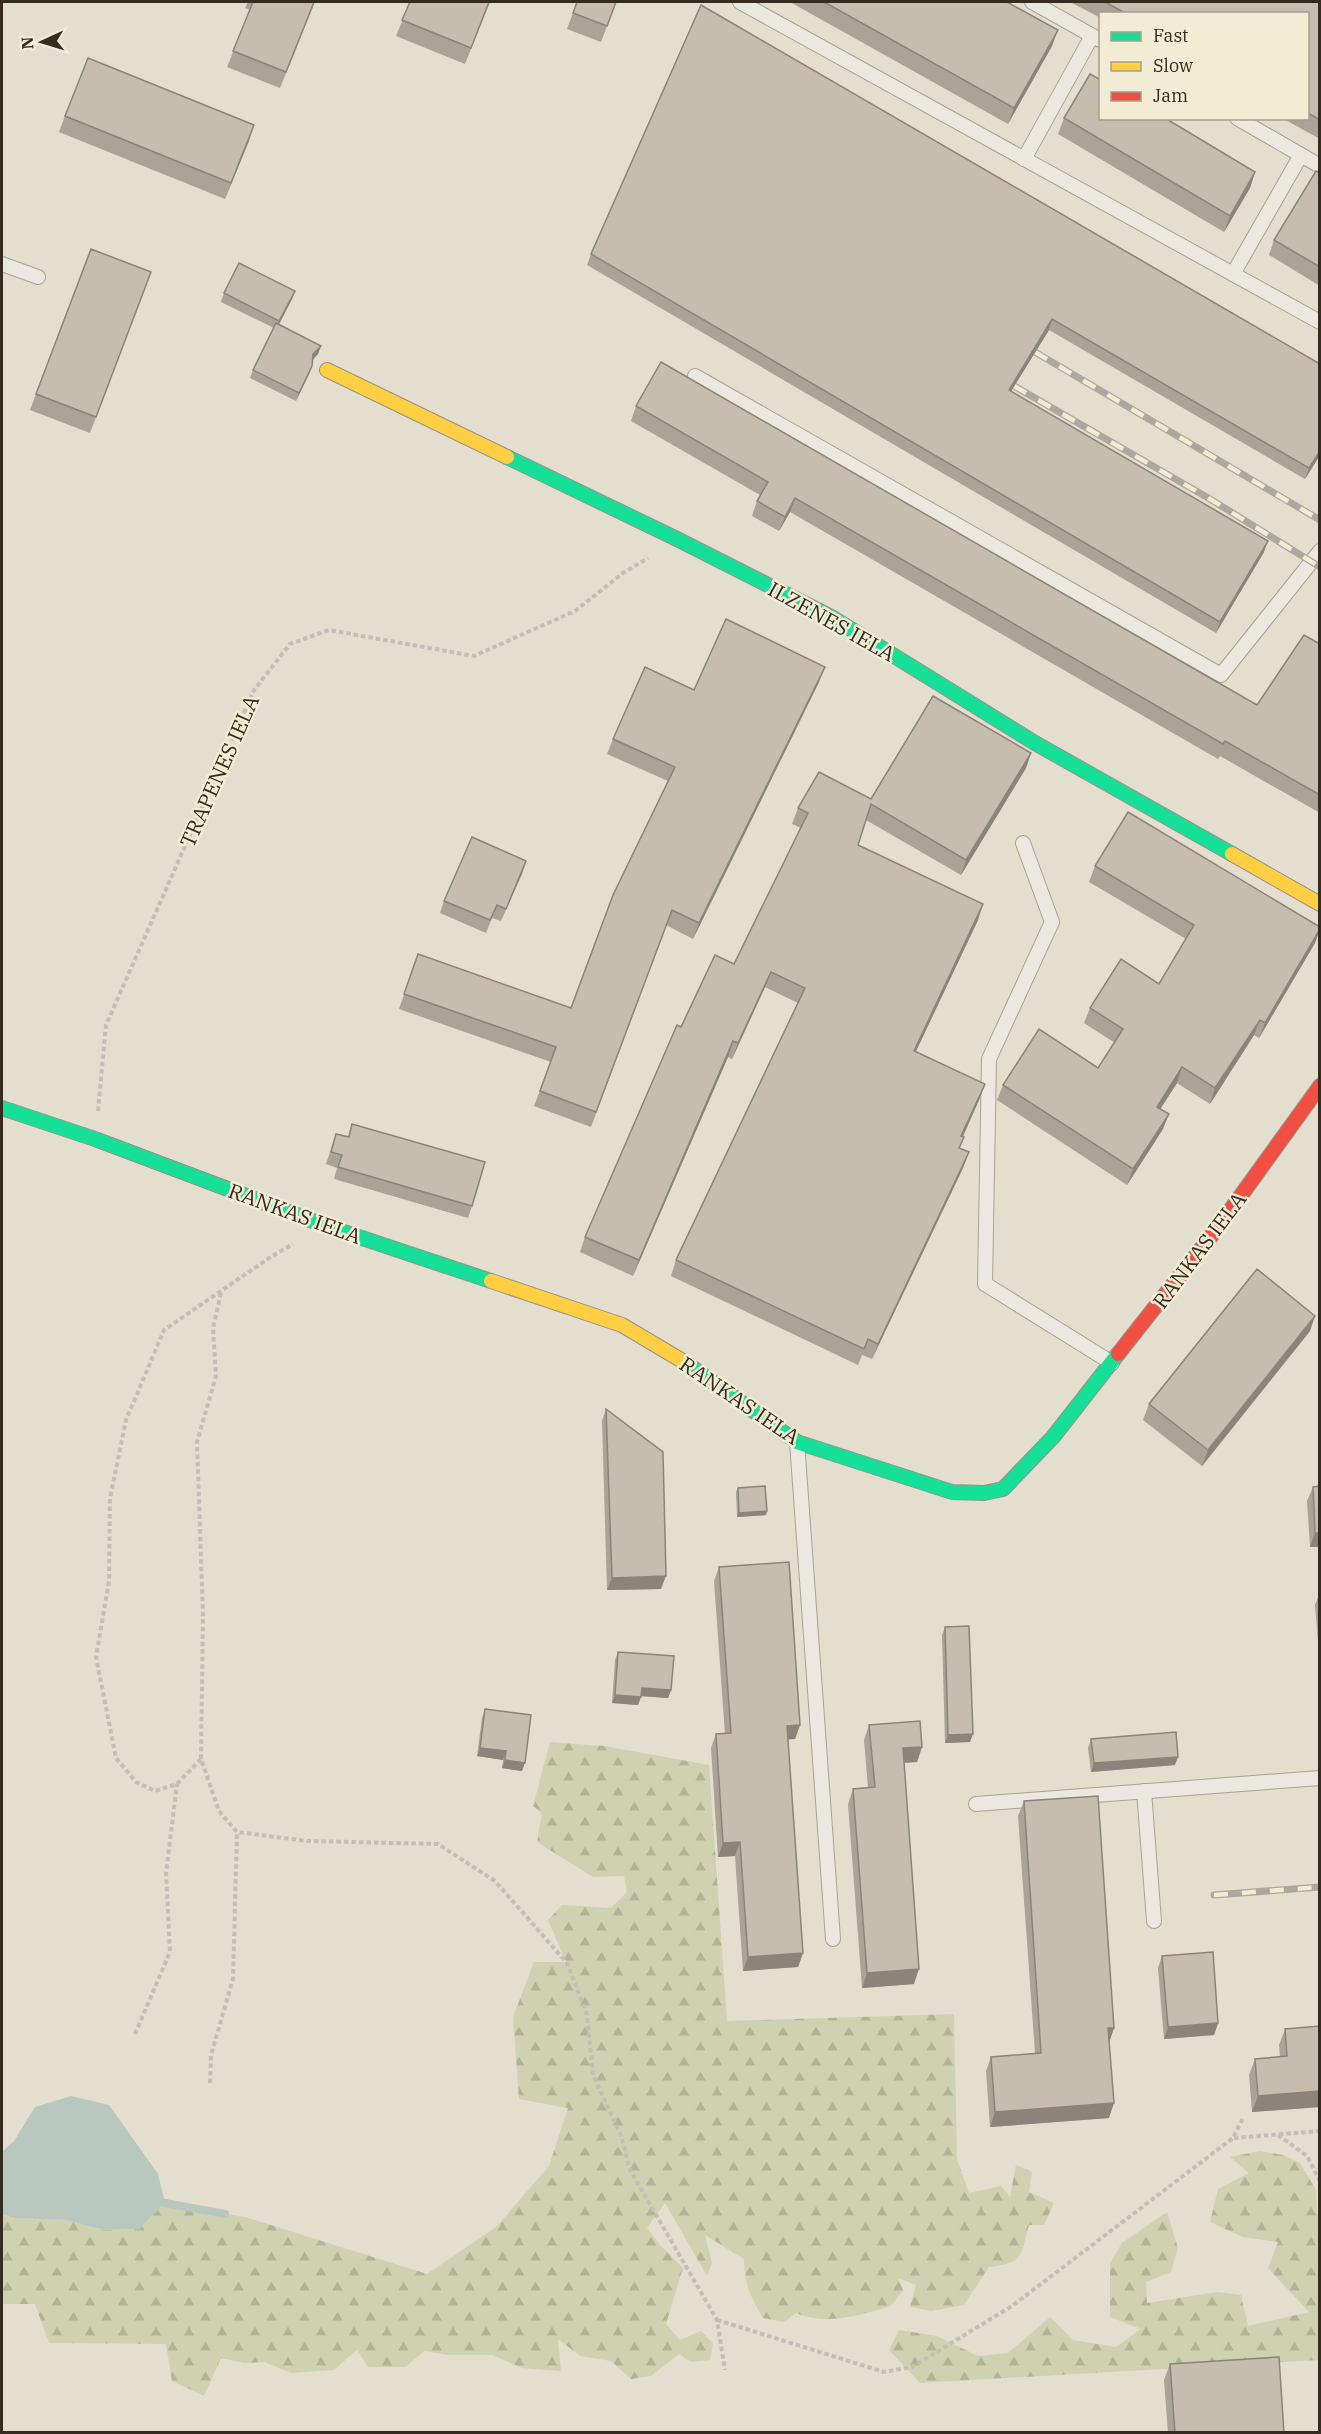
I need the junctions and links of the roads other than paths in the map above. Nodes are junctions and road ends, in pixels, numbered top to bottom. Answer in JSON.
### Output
{"nodes":[{"id":1,"x":740,"y":2,"type":"edge"},
{"id":2,"x":1032,"y":2,"type":"edge"},
{"id":3,"x":1096,"y":38,"type":"edge"},
{"id":4,"x":1240,"y":120,"type":"edge"},
{"id":5,"x":1301,"y":155,"type":"junction"},
{"id":6,"x":1024,"y":159,"type":"junction"},
{"id":7,"x":1320,"y":166,"type":"edge"},
{"id":8,"x":2,"y":264,"type":"edge"},
{"id":9,"x":1233,"y":273,"type":"junction"},
{"id":10,"x":39,"y":278,"type":"dead end"},
{"id":11,"x":1320,"y":322,"type":"edge"},
{"id":12,"x":327,"y":370,"type":"dead end"},
{"id":13,"x":695,"y":376,"type":"dead end"},
{"id":14,"x":1320,"y":551,"type":"edge"},
{"id":15,"x":1023,"y":843,"type":"dead end"},
{"id":16,"x":1320,"y":904,"type":"edge"},
{"id":17,"x":1320,"y":1086,"type":"edge"},
{"id":18,"x":2,"y":1108,"type":"edge"},
{"id":19,"x":1112,"y":1363,"type":"junction"},
{"id":20,"x":797,"y":1442,"type":"junction"},
{"id":21,"x":1320,"y":1778,"type":"edge"},
{"id":22,"x":1144,"y":1791,"type":"junction"},
{"id":23,"x":976,"y":1804,"type":"dead end"},
{"id":24,"x":1154,"y":1921,"type":"dead end"},
{"id":25,"x":833,"y":1940,"type":"dead end"}],
"edges":[{"from":1,"to":6,"type":"lane"},
{"from":2,"to":3,"type":"lane"},
{"from":3,"to":6,"type":"lane"},
{"from":4,"to":5,"type":"lane"},
{"from":5,"to":7,"type":"lane"},
{"from":5,"to":9,"type":"lane"},
{"from":6,"to":9,"type":"lane"},
{"from":8,"to":10,"type":"lane"},
{"from":9,"to":11,"type":"lane"},
{"from":12,"to":16,"type":"street","name":"ILZENES IELA"},
{"from":13,"to":14,"type":"lane"},
{"from":15,"to":19,"type":"lane"},
{"from":17,"to":19,"type":"street","name":"RANKAS IELA"},
{"from":18,"to":20,"type":"street","name":"RANKAS IELA"},
{"from":19,"to":20,"type":"street","name":"RANKAS IELA"},
{"from":20,"to":25,"type":"lane"},
{"from":21,"to":22,"type":"lane"},
{"from":22,"to":23,"type":"lane"},
{"from":22,"to":24,"type":"lane"}]}
